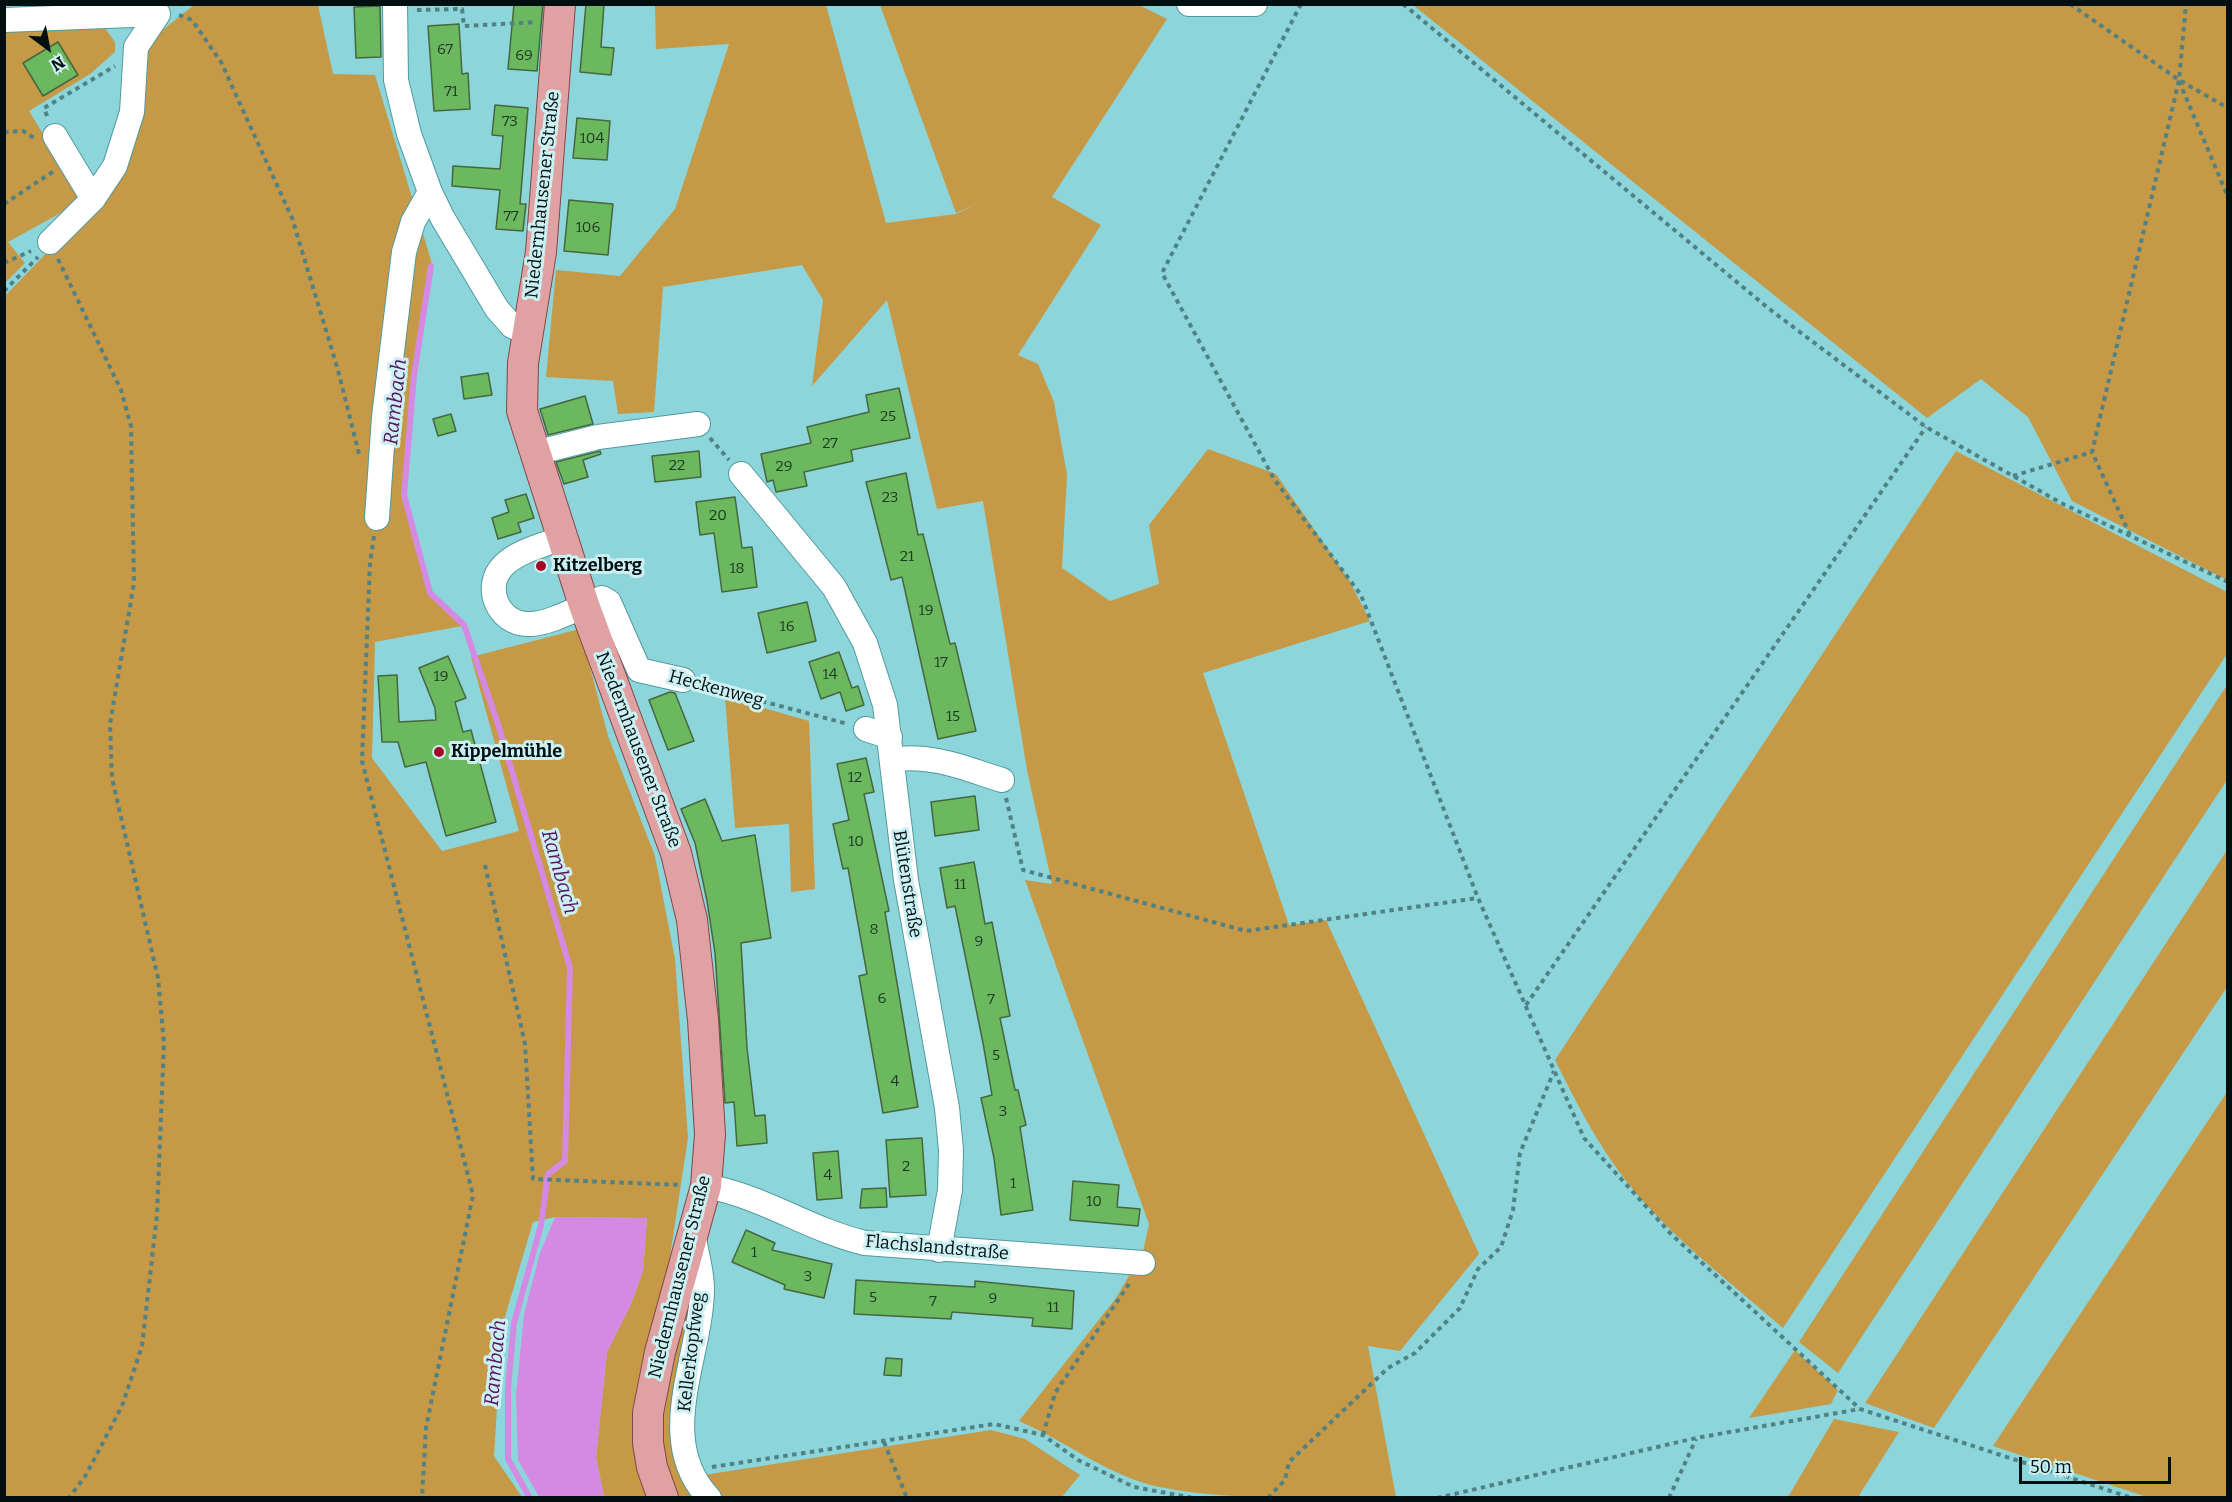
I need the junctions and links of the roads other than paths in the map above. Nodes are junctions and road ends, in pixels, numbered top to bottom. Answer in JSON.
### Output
{"nodes":[{"id":1,"x":1189,"y":4,"type":"edge"},
{"id":2,"x":1255,"y":4,"type":"edge"},
{"id":3,"x":395,"y":7,"type":"edge"},
{"id":4,"x":559,"y":13,"type":"edge"},
{"id":5,"x":4,"y":20,"type":"edge"},
{"id":6,"x":55,"y":136,"type":"road end"},
{"id":7,"x":430,"y":192,"type":"junction"},
{"id":8,"x":93,"y":199,"type":"junction"},
{"id":9,"x":50,"y":242,"type":"road end"},
{"id":10,"x":528,"y":333,"type":"junction"},
{"id":11,"x":698,"y":424,"type":"road end"},
{"id":12,"x":534,"y":453,"type":"junction"},
{"id":13,"x":741,"y":474,"type":"road end"},
{"id":14,"x":377,"y":518,"type":"road end"},
{"id":15,"x":562,"y":538,"type":"junction"},
{"id":16,"x":584,"y":605,"type":"junction"},
{"id":17,"x":683,"y":680,"type":"road end"},
{"id":18,"x":866,"y":729,"type":"road end"},
{"id":19,"x":891,"y":748,"type":"junction"},
{"id":20,"x":1002,"y":780,"type":"road end"},
{"id":21,"x":706,"y":1186,"type":"junction"},
{"id":22,"x":694,"y":1237,"type":"junction"},
{"id":23,"x":939,"y":1250,"type":"junction"},
{"id":24,"x":1143,"y":1263,"type":"road end"},
{"id":25,"x":663,"y":1497,"type":"edge"},
{"id":26,"x":709,"y":1497,"type":"edge"}],
"edges":[{"from":1,"to":2,"type":"street"},
{"from":3,"to":7,"type":"street"},
{"from":4,"to":10,"type":"main road","name":"Niedernhausener Straße"},
{"from":5,"to":8,"type":"street"},
{"from":6,"to":8,"type":"street"},
{"from":7,"to":10,"type":"street"},
{"from":7,"to":14,"type":"street"},
{"from":8,"to":9,"type":"street"},
{"from":10,"to":12,"type":"main road","name":"Niedernhausener Straße"},
{"from":11,"to":12,"type":"street"},
{"from":12,"to":15,"type":"main road","name":"Niedernhausener Straße"},
{"from":13,"to":19,"type":"street","name":"Blütenstraße"},
{"from":15,"to":16,"type":"main road","name":"Niedernhausener Straße"},
{"from":15,"to":16,"type":"street"},
{"from":16,"to":17,"type":"street","name":"Heckenweg"},
{"from":16,"to":21,"type":"main road","name":"Niedernhausener Straße"},
{"from":18,"to":19,"type":"street"},
{"from":19,"to":20,"type":"street"},
{"from":19,"to":23,"type":"street","name":"Blütenstraße"},
{"from":21,"to":22,"type":"main road","name":"Niedernhausener Straße"},
{"from":21,"to":23,"type":"street","name":"Flachslandstraße"},
{"from":22,"to":25,"type":"main road","name":"Niedernhausener Straße"},
{"from":22,"to":26,"type":"street","name":"Kellerkopfweg"},
{"from":23,"to":24,"type":"street","name":"Flachslandstraße"}]}
